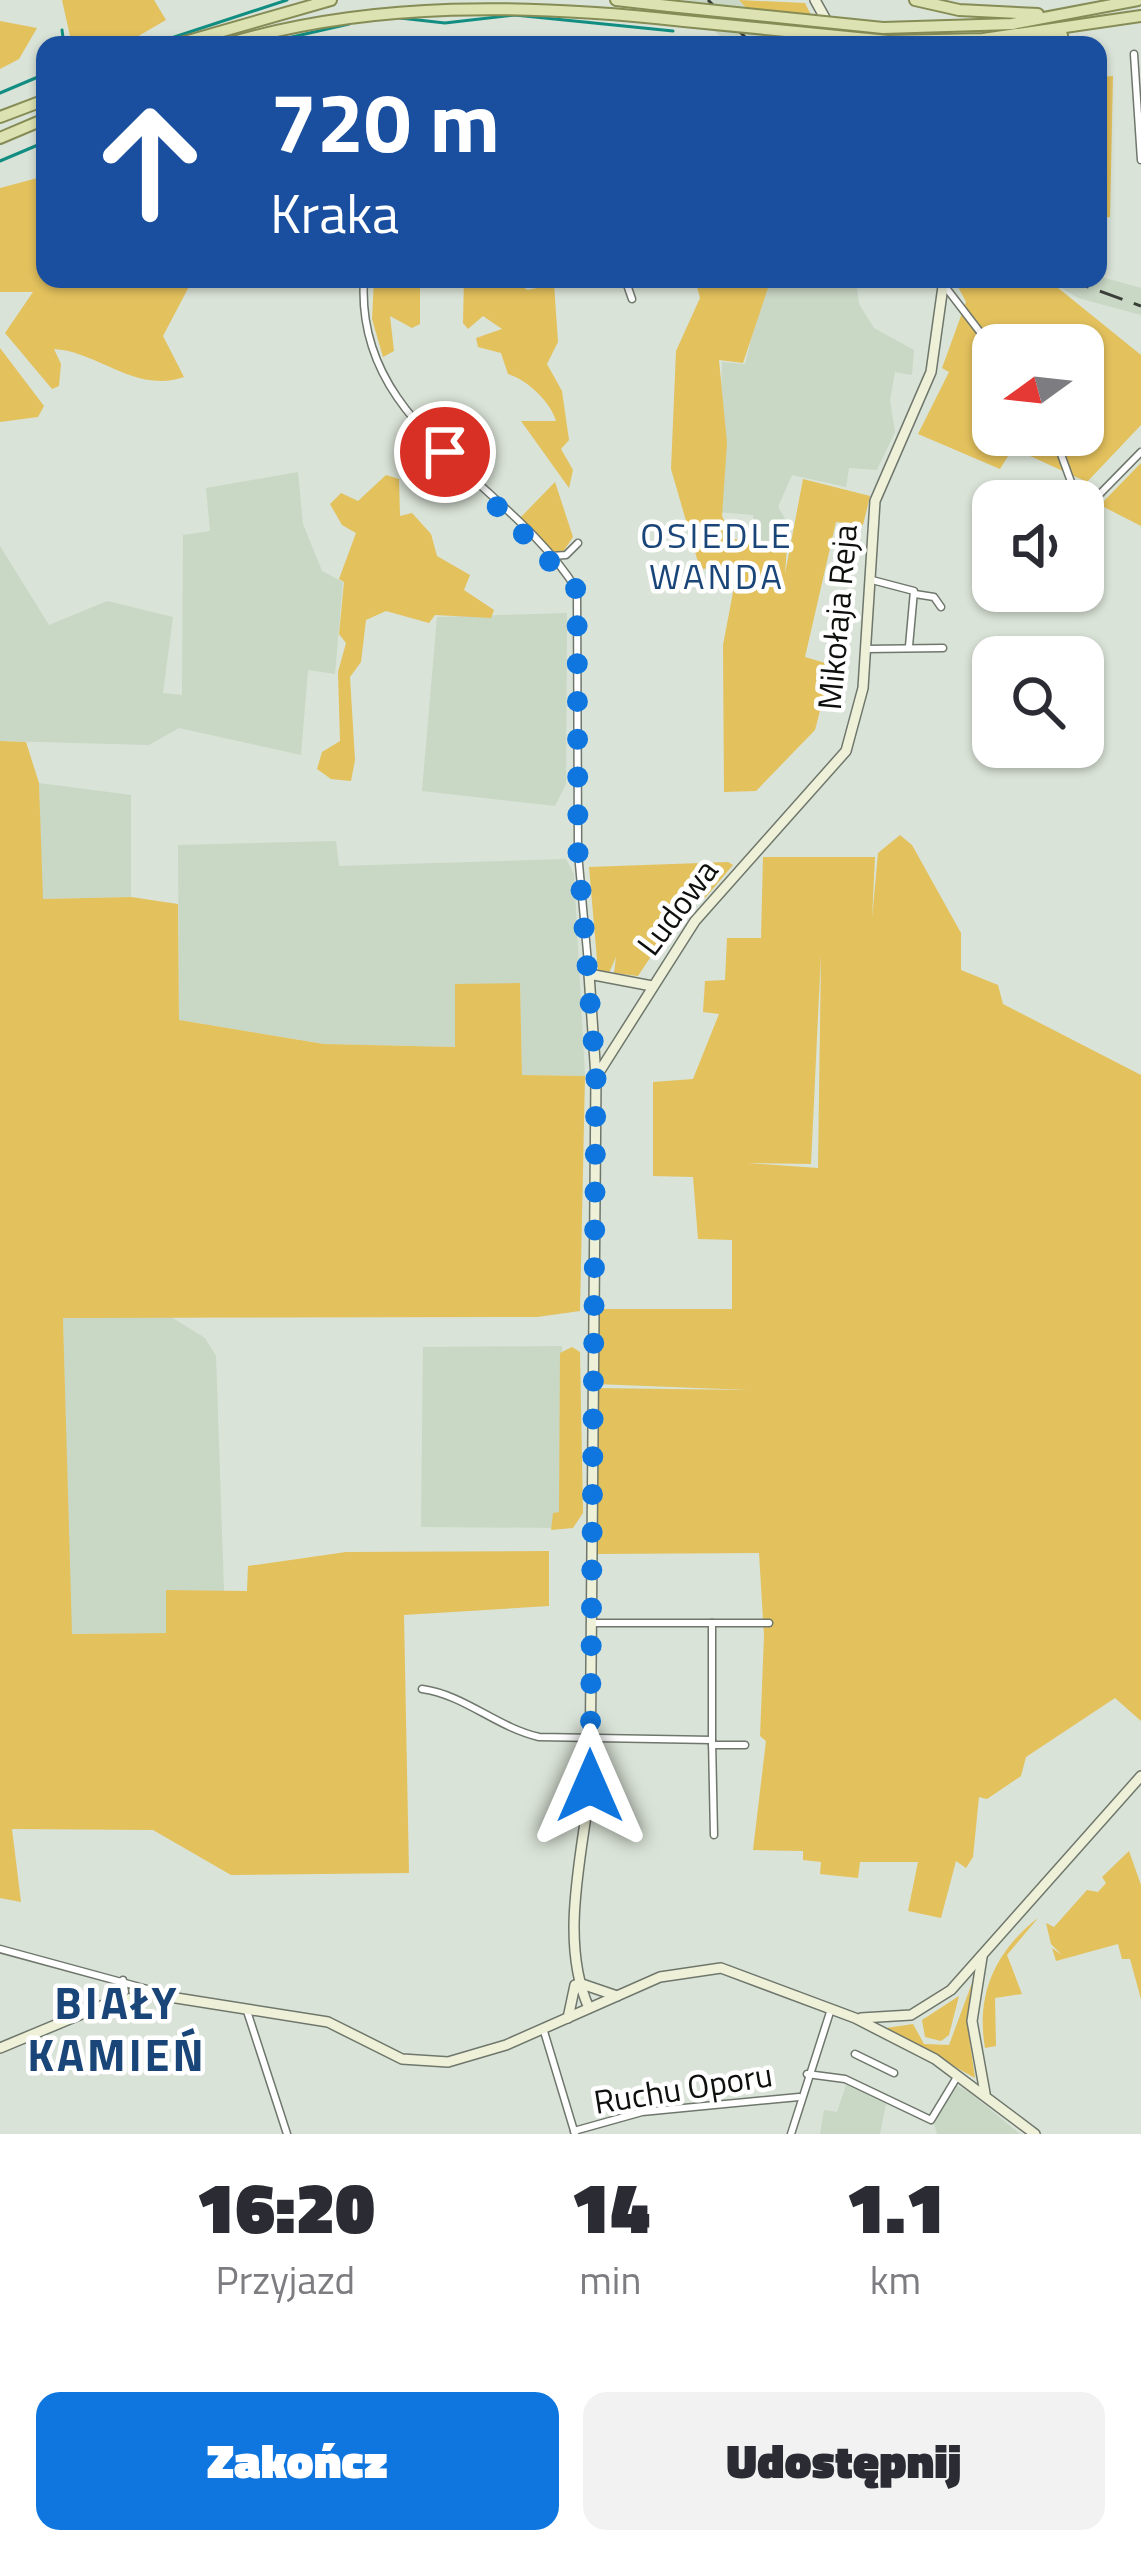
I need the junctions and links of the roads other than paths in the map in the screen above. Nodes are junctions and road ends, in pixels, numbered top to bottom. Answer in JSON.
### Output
{"nodes":[{"id":1,"x":331,"y":0,"type":"edge"},
{"id":2,"x":616,"y":0,"type":"edge"},
{"id":3,"x":815,"y":0,"type":"edge"},
{"id":4,"x":915,"y":0,"type":"edge"},
{"id":5,"x":1138,"y":0,"type":"edge"},
{"id":6,"x":1078,"y":12,"type":"junction"},
{"id":7,"x":1141,"y":16,"type":"edge"},
{"id":8,"x":1077,"y":29,"type":"junction"},
{"id":9,"x":205,"y":36,"type":"edge"},
{"id":10,"x":253,"y":36,"type":"edge"},
{"id":11,"x":835,"y":36,"type":"edge"},
{"id":12,"x":837,"y":36,"type":"edge"},
{"id":13,"x":1017,"y":36,"type":"edge"},
{"id":14,"x":1052,"y":36,"type":"edge"},
{"id":15,"x":1134,"y":54,"type":"dead end"},
{"id":16,"x":36,"y":103,"type":"edge"},
{"id":17,"x":0,"y":117,"type":"edge"},
{"id":18,"x":36,"y":123,"type":"edge"},
{"id":19,"x":1140,"y":135,"type":"edge"},
{"id":20,"x":0,"y":138,"type":"edge"},
{"id":21,"x":1141,"y":160,"type":"edge"},
{"id":22,"x":365,"y":288,"type":"edge"},
{"id":23,"x":628,"y":288,"type":"edge"},
{"id":24,"x":945,"y":288,"type":"edge"},
{"id":25,"x":949,"y":288,"type":"edge"},
{"id":26,"x":632,"y":299,"type":"dead end"},
{"id":27,"x":975,"y":324,"type":"edge"},
{"id":28,"x":1141,"y":452,"type":"edge"},
{"id":29,"x":1104,"y":490,"type":"edge"},
{"id":30,"x":578,"y":543,"type":"dead end"},
{"id":31,"x":548,"y":556,"type":"junction"},
{"id":32,"x":868,"y":580,"type":"junction"},
{"id":33,"x":915,"y":594,"type":"junction"},
{"id":34,"x":940,"y":607,"type":"dead end"},
{"id":35,"x":909,"y":646,"type":"junction"},
{"id":36,"x":943,"y":648,"type":"dead end"},
{"id":37,"x":866,"y":649,"type":"junction"},
{"id":38,"x":746,"y":862,"type":"joint"},
{"id":39,"x":589,"y":974,"type":"junction"},
{"id":40,"x":652,"y":986,"type":"junction"},
{"id":41,"x":596,"y":1076,"type":"junction"},
{"id":42,"x":589,"y":1623,"type":"junction"},
{"id":43,"x":712,"y":1623,"type":"junction"},
{"id":44,"x":769,"y":1623,"type":"dead end"},
{"id":45,"x":422,"y":1689,"type":"dead end"},
{"id":46,"x":590,"y":1738,"type":"junction"},
{"id":47,"x":712,"y":1743,"type":"junction"},
{"id":48,"x":745,"y":1745,"type":"dead end"},
{"id":49,"x":1141,"y":1776,"type":"edge"},
{"id":50,"x":714,"y":1835,"type":"dead end"},
{"id":51,"x":0,"y":1948,"type":"edge"},
{"id":52,"x":982,"y":1956,"type":"junction"},
{"id":53,"x":107,"y":1978,"type":"junction"},
{"id":54,"x":578,"y":1978,"type":"junction"},
{"id":55,"x":123,"y":1980,"type":"junction"},
{"id":56,"x":163,"y":1995,"type":"junction"},
{"id":57,"x":616,"y":1996,"type":"junction"},
{"id":58,"x":118,"y":2000,"type":"junction"},
{"id":59,"x":247,"y":2008,"type":"junction"},
{"id":60,"x":589,"y":2008,"type":"junction"},
{"id":61,"x":831,"y":2009,"type":"junction"},
{"id":62,"x":568,"y":2018,"type":"junction"},
{"id":63,"x":855,"y":2018,"type":"junction"},
{"id":64,"x":875,"y":2019,"type":"junction"},
{"id":65,"x":543,"y":2028,"type":"junction"},
{"id":66,"x":890,"y":2037,"type":"junction"},
{"id":67,"x":0,"y":2048,"type":"edge"},
{"id":68,"x":855,"y":2054,"type":"dead end"},
{"id":69,"x":807,"y":2074,"type":"junction"},
{"id":70,"x":894,"y":2074,"type":"dead end"},
{"id":71,"x":959,"y":2074,"type":"junction"},
{"id":72,"x":985,"y":2093,"type":"junction"},
{"id":73,"x":799,"y":2097,"type":"junction"},
{"id":74,"x":574,"y":2132,"type":"edge"},
{"id":75,"x":286,"y":2134,"type":"edge"},
{"id":76,"x":791,"y":2134,"type":"edge"},
{"id":77,"x":1035,"y":2134,"type":"edge"}],
"edges":[{"from":1,"to":9,"type":"main road"},
{"from":2,"to":6,"type":"main road","bridge":true},
{"from":3,"to":11,"type":"street"},
{"from":4,"to":6,"type":"main road"},
{"from":5,"to":6,"type":"main road"},
{"from":7,"to":8,"type":"main road"},
{"from":8,"to":13,"type":"main road","bridge":true},
{"from":8,"to":14,"type":"main road"},
{"from":10,"to":12,"type":"main road","bridge":true},
{"from":15,"to":19,"type":"street"},
{"from":16,"to":17,"type":"main road"},
{"from":18,"to":20,"type":"main road"},
{"from":19,"to":21,"type":"street"},
{"from":22,"to":31,"type":"street","name":"Ludowa"},
{"from":23,"to":26,"type":"street"},
{"from":24,"to":32,"type":"street","name":"Mikołaja Reja"},
{"from":25,"to":27,"type":"street"},
{"from":28,"to":29,"type":"street"},
{"from":30,"to":31,"type":"street"},
{"from":31,"to":39,"type":"street","name":"Ludowa"},
{"from":32,"to":33,"type":"street"},
{"from":32,"to":37,"type":"street","name":"Mikołaja Reja"},
{"from":33,"to":34,"type":"street"},
{"from":33,"to":35,"type":"street"},
{"from":35,"to":36,"type":"street"},
{"from":35,"to":37,"type":"street"},
{"from":37,"to":38,"type":"street","name":"Mikołaja Reja"},
{"from":38,"to":40,"type":"street","name":"Ludowa"},
{"from":39,"to":40,"type":"street","name":"Ludowa"},
{"from":39,"to":41,"type":"street","name":"Ludowa"},
{"from":40,"to":41,"type":"street","name":"Ludowa"},
{"from":41,"to":42,"type":"street","name":"Ludowa"},
{"from":42,"to":43,"type":"street"},
{"from":42,"to":46,"type":"street","name":"Ludowa"},
{"from":43,"to":44,"type":"street"},
{"from":43,"to":47,"type":"street"},
{"from":45,"to":46,"type":"street"},
{"from":46,"to":47,"type":"street"},
{"from":46,"to":54,"type":"street","name":"Ludowa"},
{"from":47,"to":48,"type":"street"},
{"from":47,"to":50,"type":"street"},
{"from":49,"to":52,"type":"street"},
{"from":51,"to":53,"type":"street"},
{"from":52,"to":64,"type":"street"},
{"from":52,"to":72,"type":"street"},
{"from":53,"to":55,"type":"street"},
{"from":53,"to":58,"type":"street"},
{"from":54,"to":57,"type":"street"},
{"from":54,"to":60,"type":"street","name":"Ludowa"},
{"from":54,"to":62,"type":"street"},
{"from":55,"to":56,"type":"street"},
{"from":55,"to":58,"type":"street"},
{"from":56,"to":58,"type":"street"},
{"from":56,"to":59,"type":"street"},
{"from":57,"to":60,"type":"street"},
{"from":57,"to":61,"type":"street"},
{"from":58,"to":67,"type":"street"},
{"from":59,"to":65,"type":"street"},
{"from":59,"to":75,"type":"street"},
{"from":60,"to":62,"type":"street"},
{"from":61,"to":63,"type":"street"},
{"from":61,"to":69,"type":"street"},
{"from":62,"to":65,"type":"street"},
{"from":63,"to":64,"type":"street"},
{"from":63,"to":66,"type":"street"},
{"from":64,"to":66,"type":"street"},
{"from":65,"to":74,"type":"street"},
{"from":66,"to":71,"type":"street"},
{"from":68,"to":70,"type":"street"},
{"from":69,"to":71,"type":"street"},
{"from":69,"to":73,"type":"street"},
{"from":71,"to":72,"type":"street"},
{"from":72,"to":77,"type":"street"},
{"from":73,"to":74,"type":"street","name":"Ruchu Oporu"},
{"from":73,"to":76,"type":"street"}]}
